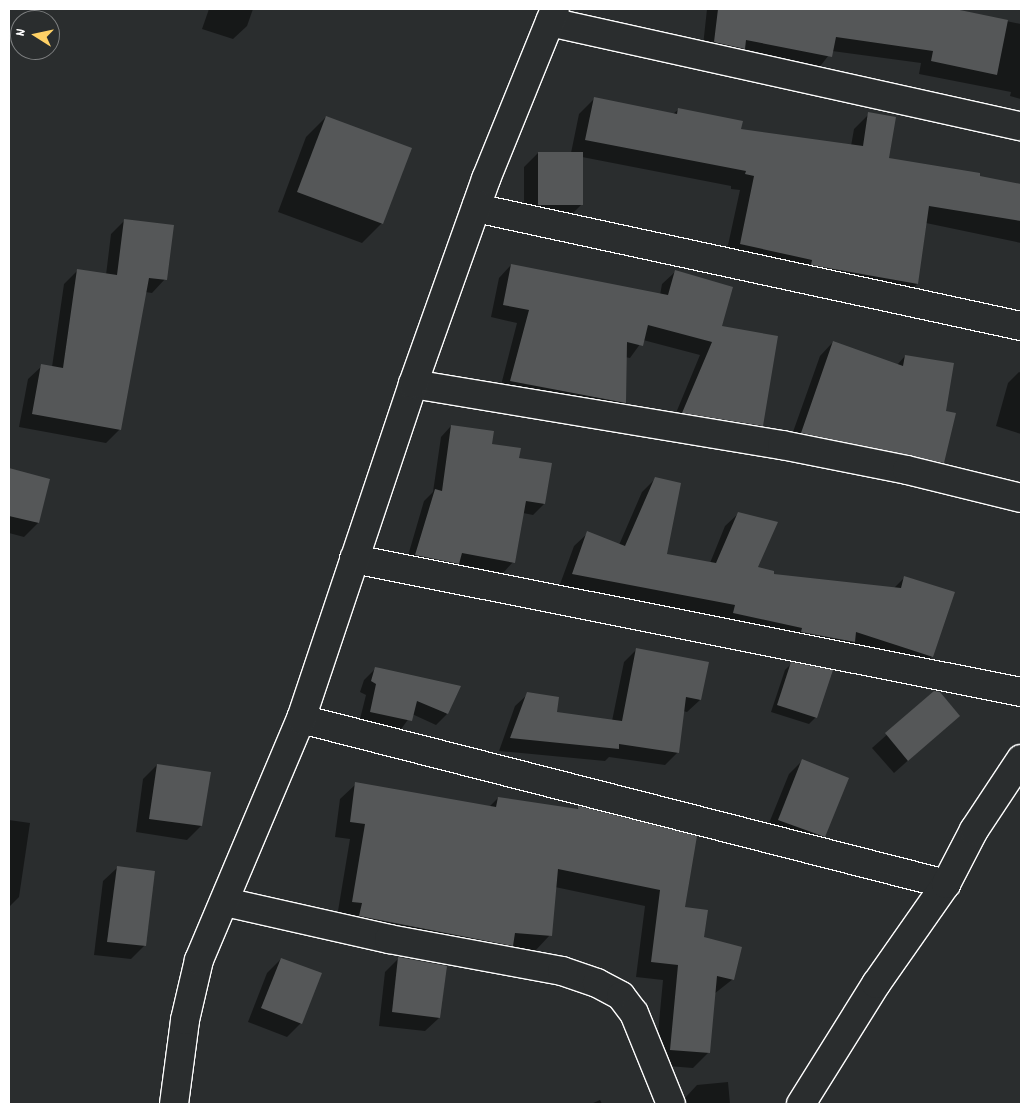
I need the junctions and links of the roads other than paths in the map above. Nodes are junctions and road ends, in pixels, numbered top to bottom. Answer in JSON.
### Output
{"nodes":[{"id":1,"x":553,"y":15,"type":"edge"},
{"id":2,"x":1021,"y":126,"type":"edge"},
{"id":3,"x":476,"y":208,"type":"junction"},
{"id":4,"x":1021,"y":326,"type":"edge"},
{"id":5,"x":412,"y":384,"type":"junction"},
{"id":6,"x":1021,"y":498,"type":"edge"},
{"id":7,"x":354,"y":559,"type":"junction"},
{"id":8,"x":1021,"y":692,"type":"edge"},
{"id":9,"x":301,"y":719,"type":"junction"},
{"id":10,"x":1021,"y":759,"type":"edge"},
{"id":11,"x":946,"y":884,"type":"junction"},
{"id":12,"x":225,"y":902,"type":"junction"},
{"id":13,"x":174,"y":1104,"type":"edge"},
{"id":14,"x":672,"y":1104,"type":"edge"},
{"id":15,"x":801,"y":1104,"type":"edge"}],
"edges":[{"from":1,"to":2,"type":"street"},
{"from":1,"to":3,"type":"street"},
{"from":3,"to":4,"type":"street"},
{"from":3,"to":5,"type":"street"},
{"from":5,"to":6,"type":"street"},
{"from":5,"to":7,"type":"street"},
{"from":7,"to":8,"type":"street"},
{"from":7,"to":9,"type":"street"},
{"from":9,"to":11,"type":"street"},
{"from":9,"to":12,"type":"street"},
{"from":10,"to":11,"type":"street"},
{"from":11,"to":15,"type":"street"},
{"from":12,"to":13,"type":"street"},
{"from":12,"to":14,"type":"street"}]}
